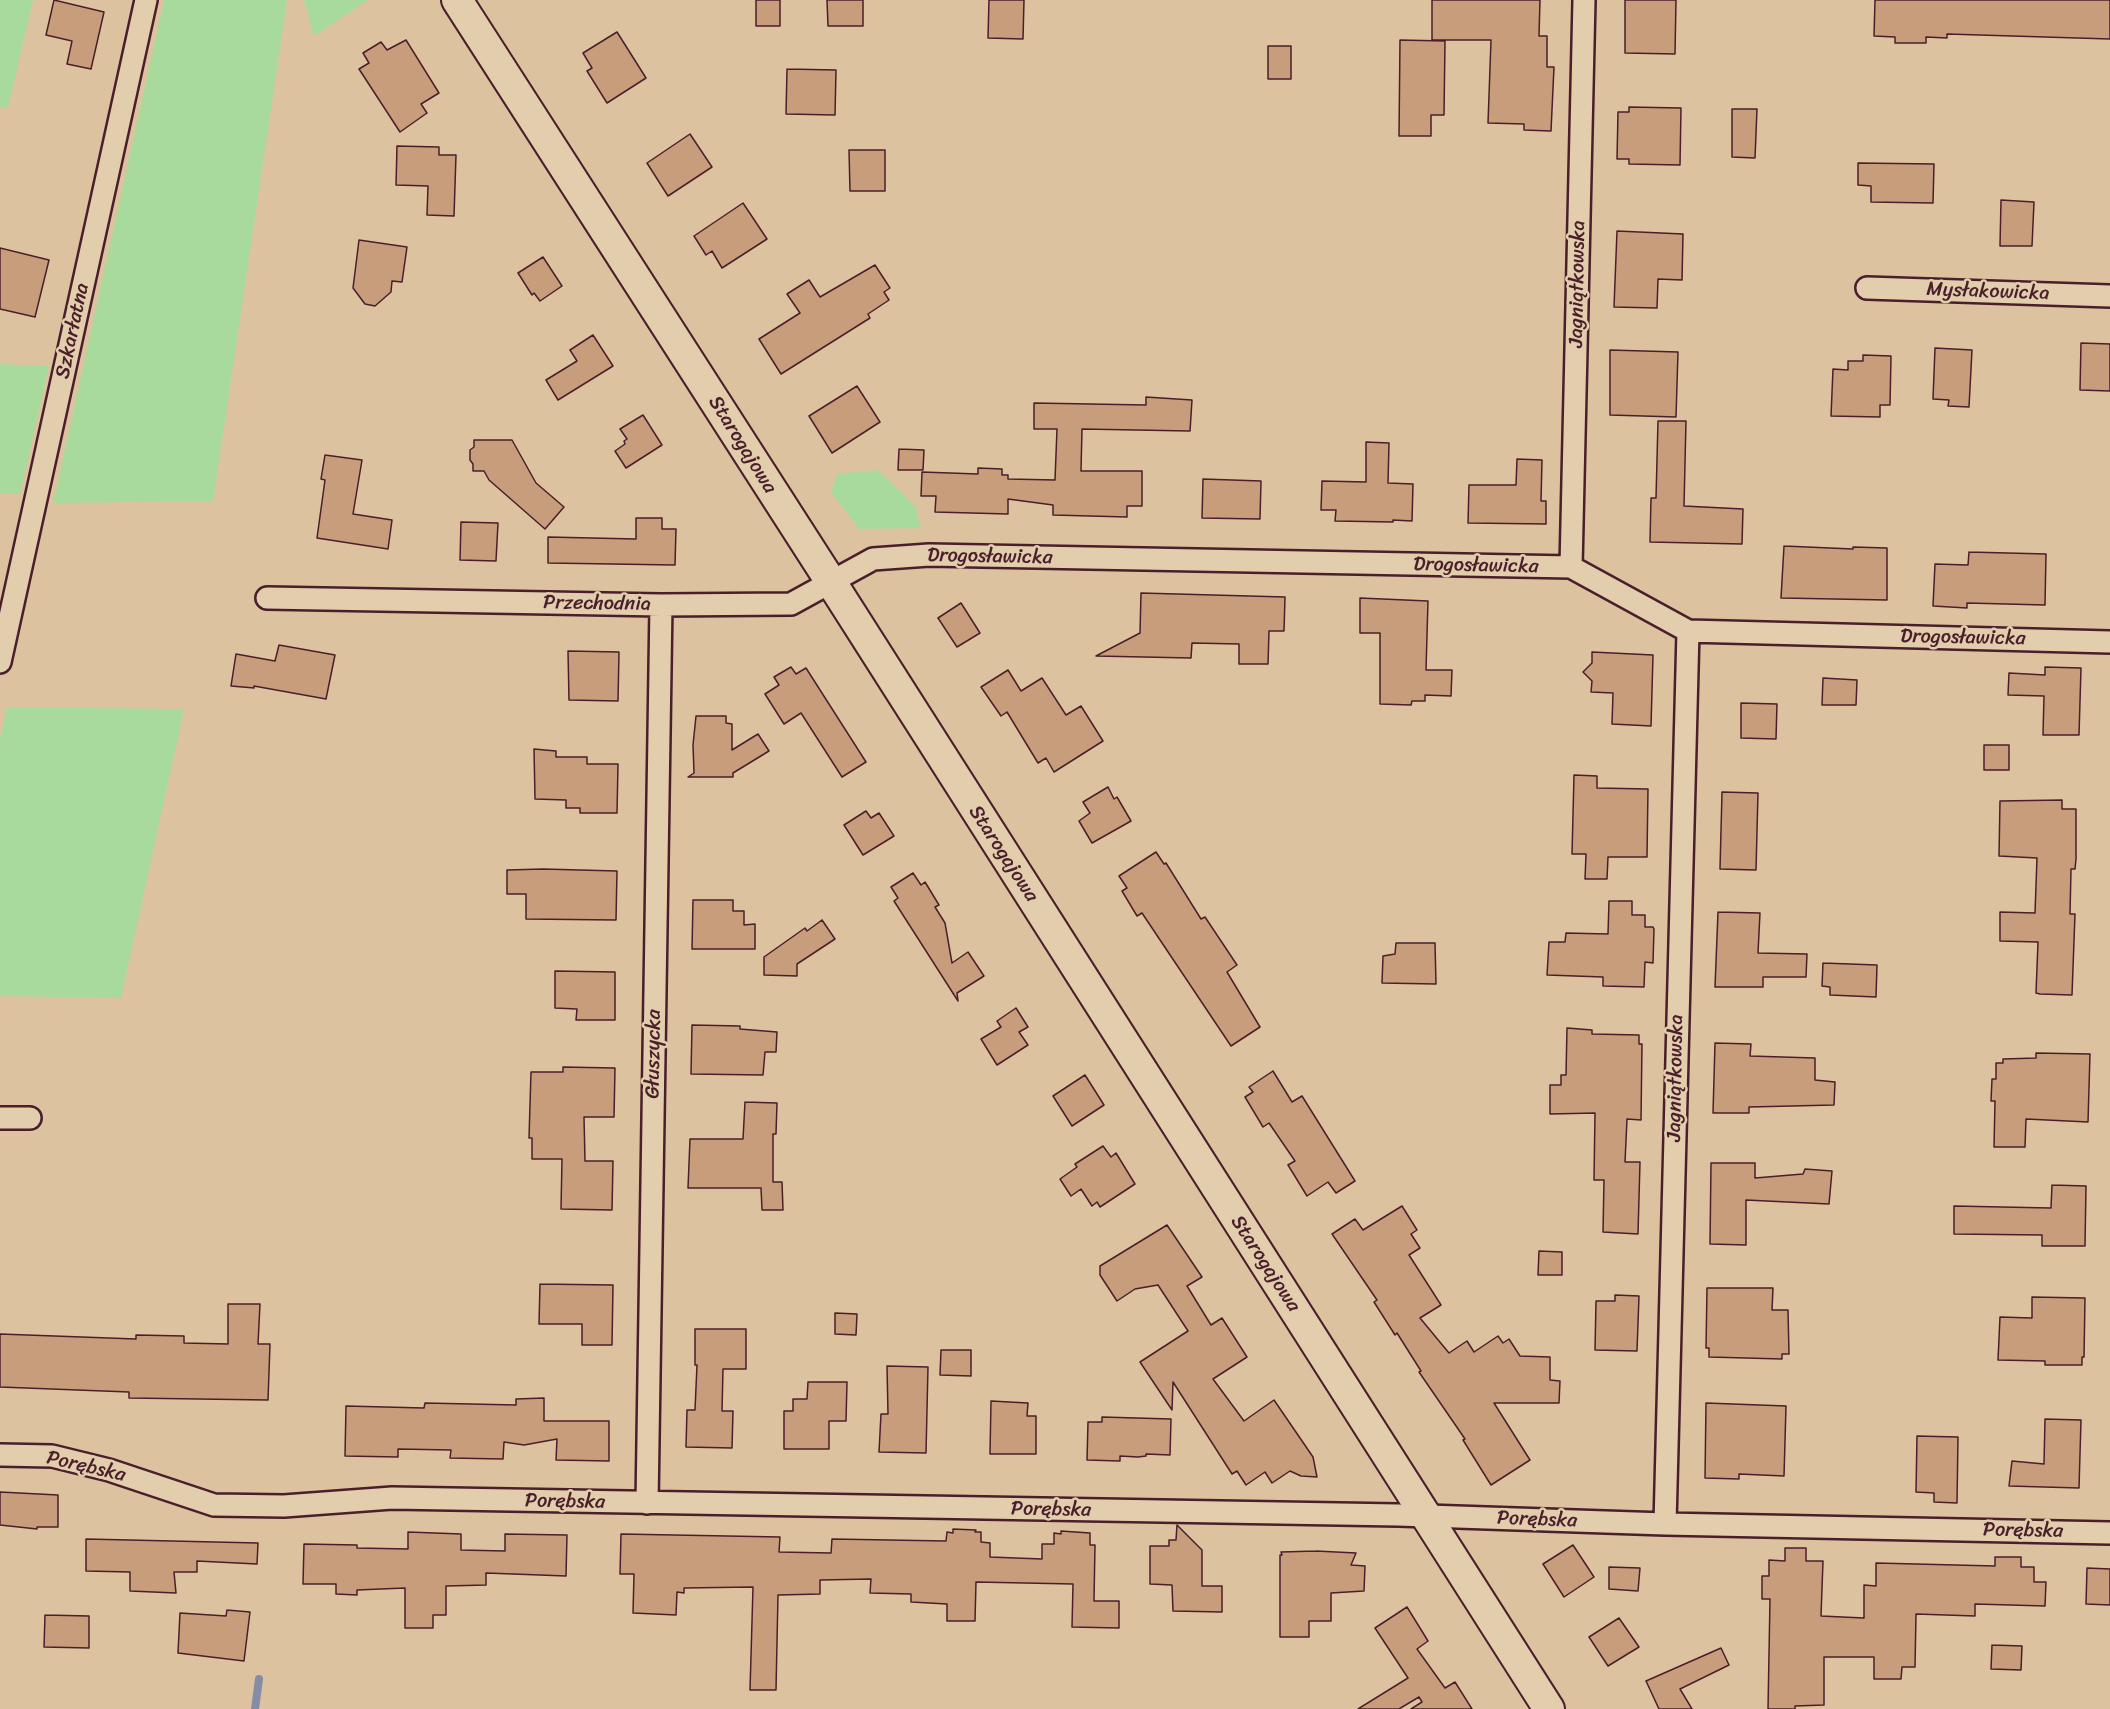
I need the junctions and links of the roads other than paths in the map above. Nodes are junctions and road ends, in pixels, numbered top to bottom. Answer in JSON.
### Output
{"nodes":[{"id":1,"x":146,"y":0,"type":"edge"},
{"id":2,"x":457,"y":0,"type":"edge"},
{"id":3,"x":1584,"y":0,"type":"edge"},
{"id":4,"x":1867,"y":288,"type":"dead end"},
{"id":5,"x":2110,"y":296,"type":"edge"},
{"id":6,"x":1571,"y":567,"type":"junction"},
{"id":7,"x":831,"y":582,"type":"junction"},
{"id":8,"x":267,"y":598,"type":"dead end"},
{"id":9,"x":661,"y":605,"type":"junction"},
{"id":10,"x":1688,"y":631,"type":"junction"},
{"id":11,"x":2110,"y":642,"type":"edge"},
{"id":12,"x":0,"y":662,"type":"edge"},
{"id":13,"x":0,"y":1118,"type":"edge"},
{"id":14,"x":30,"y":1118,"type":"dead end"},
{"id":15,"x":0,"y":1455,"type":"edge"},
{"id":16,"x":647,"y":1503,"type":"junction"},
{"id":17,"x":1426,"y":1516,"type":"junction"},
{"id":18,"x":1665,"y":1524,"type":"junction"},
{"id":19,"x":2110,"y":1533,"type":"edge"},
{"id":20,"x":1550,"y":1709,"type":"edge"}],
"edges":[{"from":1,"to":12,"type":"street","name":"Szkarłatna"},
{"from":2,"to":7,"type":"street","name":"Starogajowa"},
{"from":3,"to":6,"type":"street","name":"Jagniątkowska"},
{"from":4,"to":5,"type":"street","name":"Mysłakowicka"},
{"from":6,"to":7,"type":"street","name":"Drogosławicka"},
{"from":6,"to":10,"type":"street","name":"Drogosławicka"},
{"from":7,"to":9,"type":"street","name":"Przechodnia"},
{"from":7,"to":17,"type":"street","name":"Starogajowa"},
{"from":8,"to":9,"type":"street","name":"Przechodnia"},
{"from":9,"to":16,"type":"street","name":"Głuszycka"},
{"from":10,"to":11,"type":"street","name":"Drogosławicka"},
{"from":10,"to":18,"type":"street","name":"Jagniątkowska"},
{"from":13,"to":14,"type":"street"},
{"from":15,"to":16,"type":"street","name":"Porębska"},
{"from":16,"to":17,"type":"street","name":"Porębska"},
{"from":17,"to":18,"type":"street","name":"Porębska"},
{"from":17,"to":20,"type":"street","name":"Starogajowa"},
{"from":18,"to":19,"type":"street","name":"Porębska"}]}
